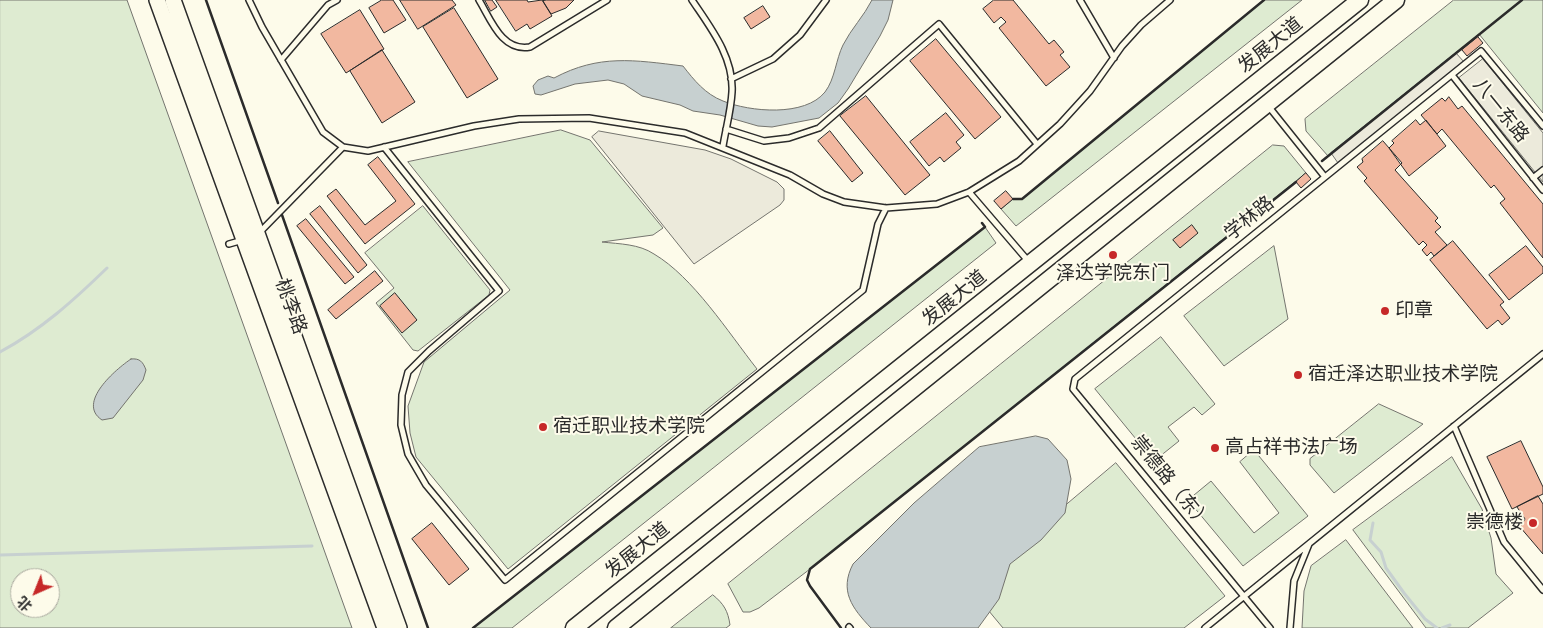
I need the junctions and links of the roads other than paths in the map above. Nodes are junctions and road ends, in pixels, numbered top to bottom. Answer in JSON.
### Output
{"nodes":[{"id":1,"x":157,"y":0,"type":"edge"},
{"id":2,"x":173,"y":0,"type":"edge"},
{"id":3,"x":249,"y":0,"type":"edge"},
{"id":4,"x":337,"y":0,"type":"edge"},
{"id":5,"x":479,"y":0,"type":"edge"},
{"id":6,"x":607,"y":0,"type":"edge"},
{"id":7,"x":692,"y":0,"type":"edge"},
{"id":8,"x":826,"y":0,"type":"edge"},
{"id":9,"x":1080,"y":0,"type":"edge"},
{"id":10,"x":1170,"y":0,"type":"edge"},
{"id":11,"x":1360,"y":0,"type":"edge"},
{"id":12,"x":1396,"y":0,"type":"edge"},
{"id":13,"x":1114,"y":58,"type":"junction"},
{"id":14,"x":280,"y":60,"type":"junction"},
{"id":15,"x":1452,"y":75,"type":"junction"},
{"id":16,"x":731,"y":79,"type":"junction"},
{"id":17,"x":1268,"y":104,"type":"junction"},
{"id":18,"x":1543,"y":126,"type":"edge"},
{"id":19,"x":726,"y":128,"type":"junction"},
{"id":20,"x":1037,"y":144,"type":"junction"},
{"id":21,"x":722,"y":146,"type":"junction"},
{"id":22,"x":343,"y":147,"type":"junction"},
{"id":23,"x":384,"y":148,"type":"junction"},
{"id":24,"x":1543,"y":170,"type":"edge"},
{"id":25,"x":1325,"y":177,"type":"junction"},
{"id":26,"x":1534,"y":178,"type":"junction"},
{"id":27,"x":1543,"y":190,"type":"edge"},
{"id":28,"x":968,"y":192,"type":"junction"},
{"id":29,"x":886,"y":208,"type":"junction"},
{"id":30,"x":251,"y":238,"type":"junction"},
{"id":31,"x":228,"y":244,"type":"dead end"},
{"id":32,"x":1030,"y":264,"type":"junction"},
{"id":33,"x":1543,"y":354,"type":"edge"},
{"id":34,"x":1543,"y":361,"type":"edge"},
{"id":35,"x":1532,"y":363,"type":"junction"},
{"id":36,"x":1073,"y":389,"type":"joint"},
{"id":37,"x":1454,"y":426,"type":"junction"},
{"id":38,"x":1310,"y":543,"type":"junction"},
{"id":39,"x":1543,"y":590,"type":"edge"},
{"id":40,"x":1243,"y":596,"type":"junction"},
{"id":41,"x":385,"y":628,"type":"edge"},
{"id":42,"x":399,"y":628,"type":"edge"},
{"id":43,"x":574,"y":628,"type":"edge"},
{"id":44,"x":616,"y":628,"type":"edge"},
{"id":45,"x":1205,"y":628,"type":"edge"},
{"id":46,"x":1270,"y":628,"type":"edge"},
{"id":47,"x":1290,"y":628,"type":"edge"}],
"edges":[{"from":1,"to":30,"type":"main road","name":"桃李路"},
{"from":2,"to":30,"type":"main road","name":"桃李路"},
{"from":3,"to":14,"type":"lane"},
{"from":4,"to":14,"type":"lane"},
{"from":5,"to":6,"type":"lane"},
{"from":7,"to":16,"type":"lane"},
{"from":8,"to":16,"type":"lane"},
{"from":9,"to":13,"type":"lane"},
{"from":10,"to":13,"type":"lane"},
{"from":11,"to":32,"type":"main road","name":"发展大道"},
{"from":12,"to":17,"type":"main road"},
{"from":13,"to":20,"type":"lane"},
{"from":14,"to":22,"type":"lane"},
{"from":15,"to":18,"type":"lane","name":"学林路"},
{"from":15,"to":25,"type":"lane","name":"学林路"},
{"from":15,"to":26,"type":"lane","name":"八一东路"},
{"from":16,"to":19,"type":"lane"},
{"from":17,"to":25,"type":"lane"},
{"from":17,"to":44,"type":"main road"},
{"from":19,"to":20,"type":"lane"},
{"from":19,"to":21,"type":"lane"},
{"from":20,"to":28,"type":"lane"},
{"from":21,"to":23,"type":"lane"},
{"from":21,"to":29,"type":"lane"},
{"from":22,"to":23,"type":"lane"},
{"from":22,"to":30,"type":"lane"},
{"from":23,"to":29,"type":"lane"},
{"from":24,"to":26,"type":"lane"},
{"from":25,"to":36,"type":"lane","name":"学林路"},
{"from":26,"to":27,"type":"lane","name":"八一东路"},
{"from":28,"to":29,"type":"lane"},
{"from":28,"to":32,"type":"lane"},
{"from":30,"to":31,"type":"lane"},
{"from":30,"to":41,"type":"main road","name":"桃李路"},
{"from":30,"to":42,"type":"main road","name":"桃李路"},
{"from":32,"to":43,"type":"main road","name":"发展大道"},
{"from":33,"to":35,"type":"lane"},
{"from":34,"to":35,"type":"lane"},
{"from":35,"to":37,"type":"lane"},
{"from":36,"to":40,"type":"lane","name":"崇德路（东）"},
{"from":37,"to":38,"type":"lane"},
{"from":37,"to":39,"type":"lane"},
{"from":38,"to":40,"type":"lane"},
{"from":38,"to":47,"type":"lane"},
{"from":40,"to":45,"type":"lane"},
{"from":40,"to":46,"type":"lane","name":"崇德路（东）"}]}
